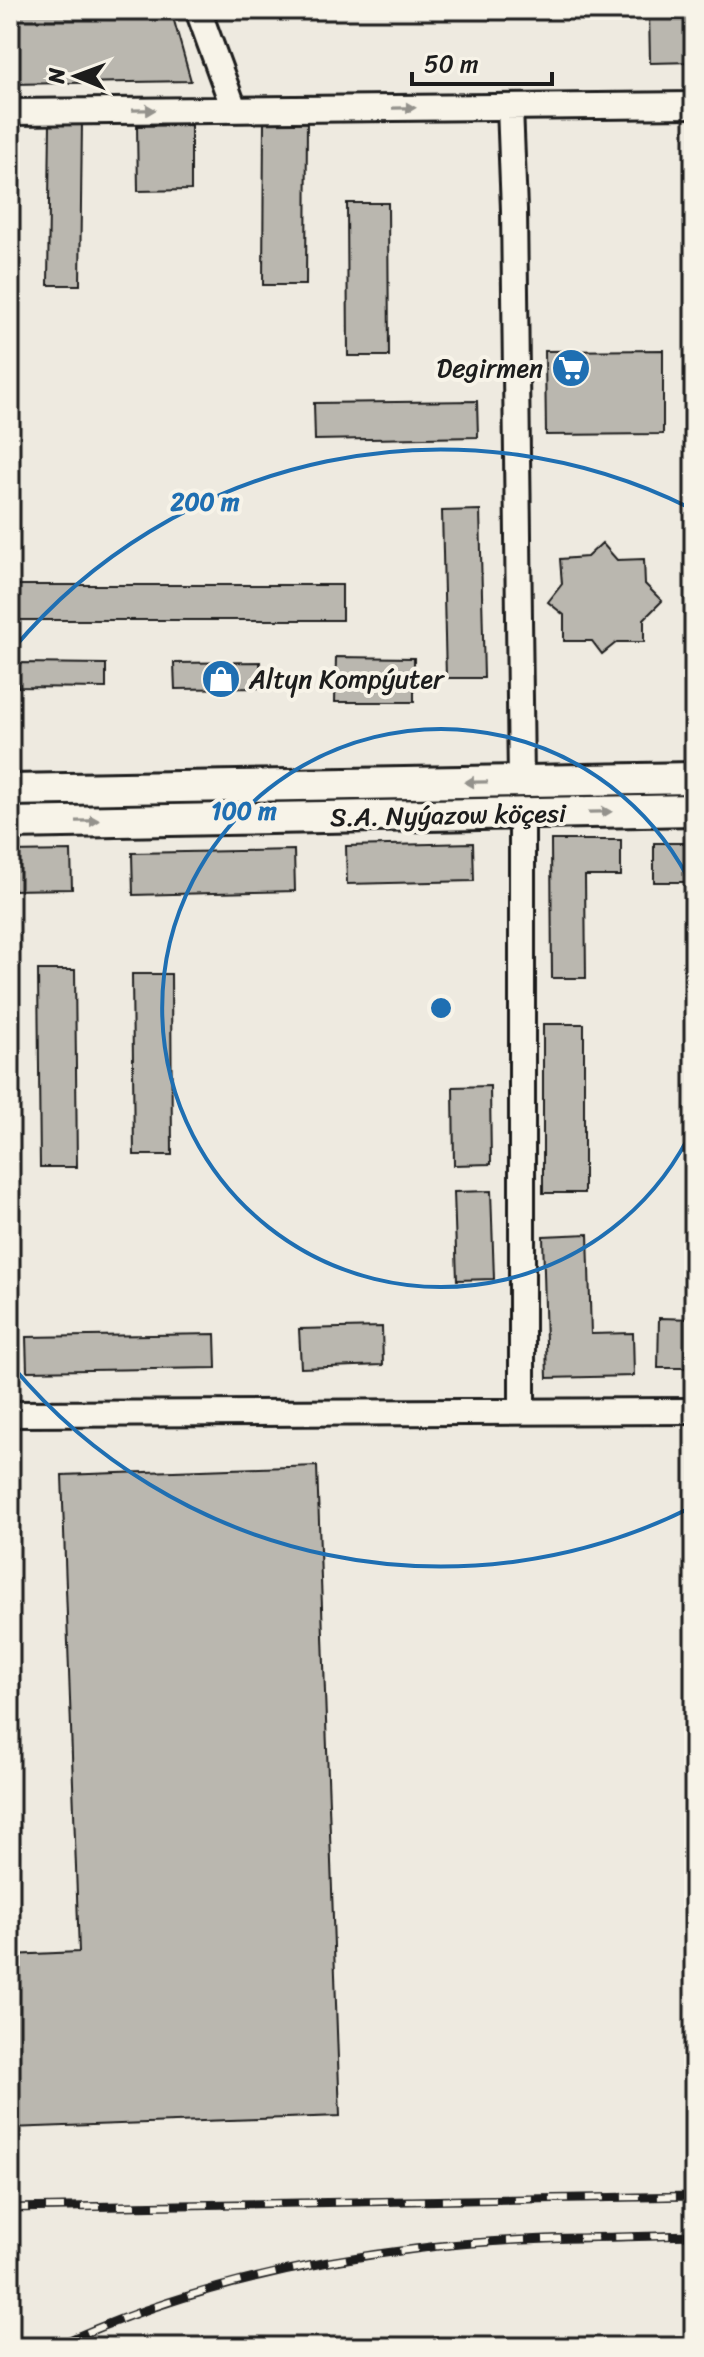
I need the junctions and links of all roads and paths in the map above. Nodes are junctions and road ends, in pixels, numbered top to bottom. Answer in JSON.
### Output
{"nodes":[{"id":1,"x":198,"y":10,"type":"edge"},
{"id":2,"x":694,"y":105,"type":"edge"},
{"id":3,"x":510,"y":107,"type":"junction"},
{"id":4,"x":234,"y":109,"type":"junction"},
{"id":5,"x":10,"y":112,"type":"edge"},
{"id":6,"x":694,"y":778,"type":"edge"},
{"id":7,"x":521,"y":781,"type":"junction"},
{"id":8,"x":10,"y":790,"type":"edge"},
{"id":9,"x":694,"y":810,"type":"edge"},
{"id":10,"x":522,"y":813,"type":"junction"},
{"id":11,"x":10,"y":823,"type":"edge"},
{"id":12,"x":522,"y":1411,"type":"junction"},
{"id":13,"x":694,"y":1411,"type":"edge"},
{"id":14,"x":10,"y":1414,"type":"edge"}],
"edges":[{"from":1,"to":4,"type":"street"},
{"from":2,"to":3,"type":"street"},
{"from":4,"to":3,"type":"street","one_way":true},
{"from":3,"to":7,"type":"street"},
{"from":5,"to":4,"type":"street","one_way":true},
{"from":6,"to":7,"type":"main road","name":"S.A. Nyýazow köçesi"},
{"from":7,"to":8,"type":"main road","name":"S.A. Nyýazow köçesi","one_way":true},
{"from":10,"to":9,"type":"main road","name":"S.A. Nyýazow köçesi","one_way":true},
{"from":11,"to":10,"type":"main road","name":"S.A. Nyýazow köçesi","one_way":true},
{"from":10,"to":12,"type":"street"},
{"from":12,"to":13,"type":"street"},
{"from":12,"to":14,"type":"street"}]}
